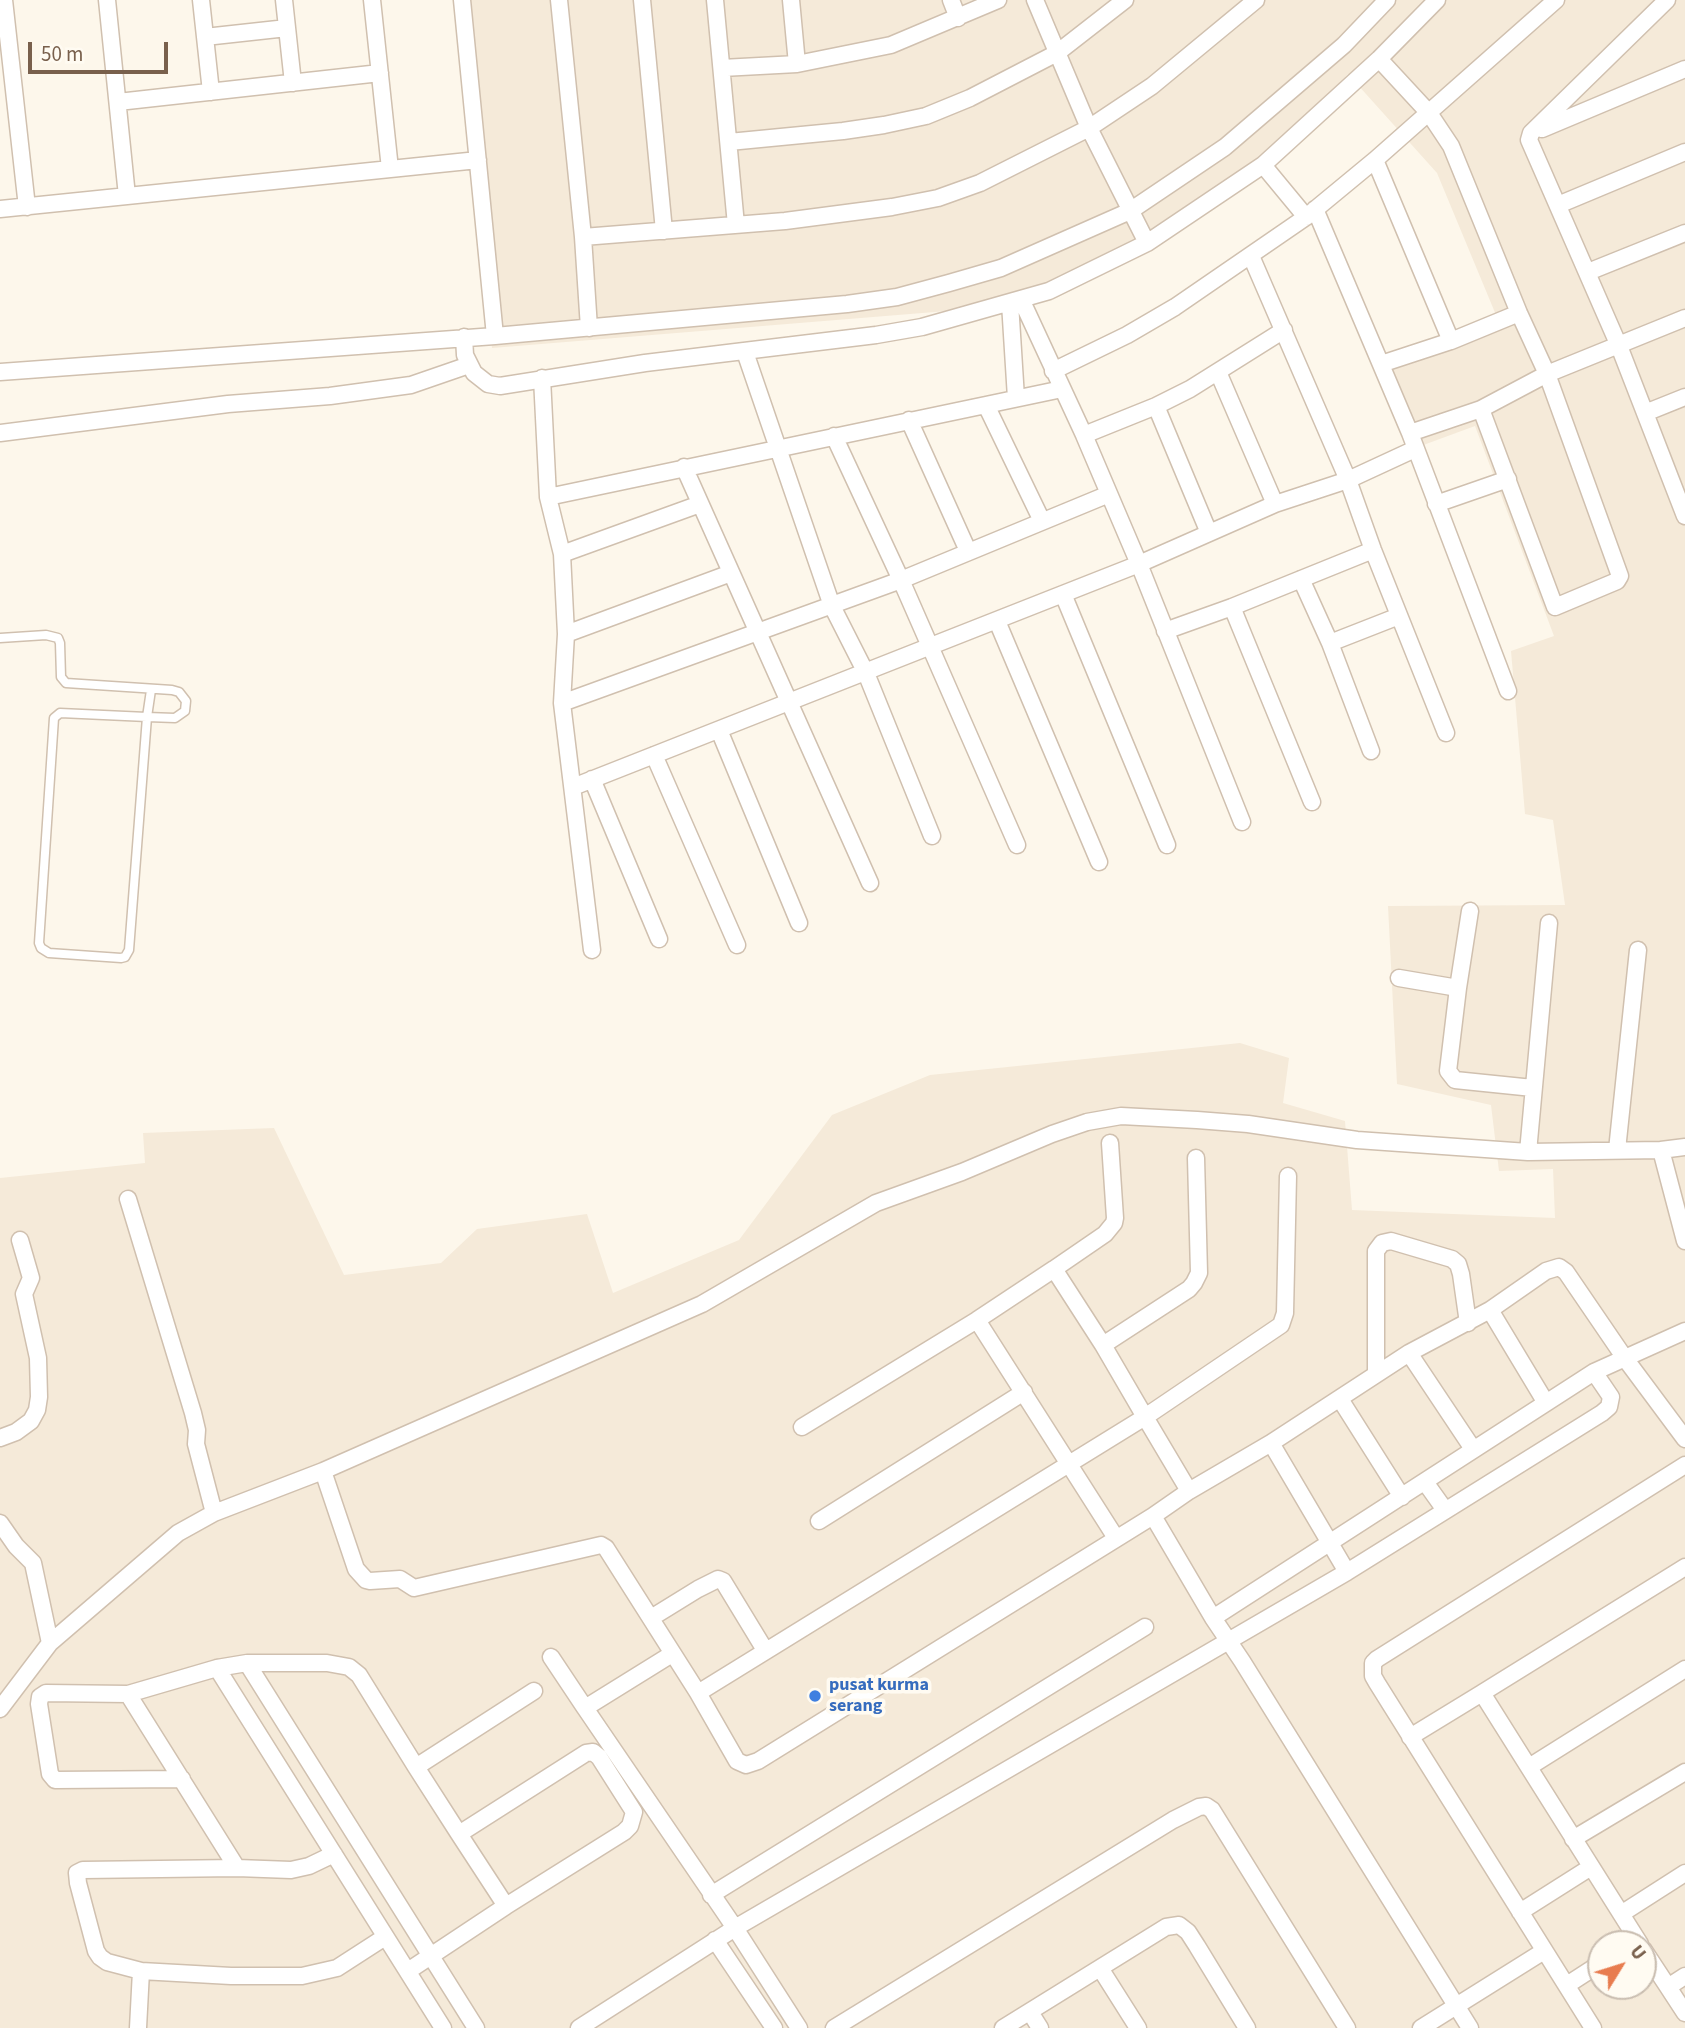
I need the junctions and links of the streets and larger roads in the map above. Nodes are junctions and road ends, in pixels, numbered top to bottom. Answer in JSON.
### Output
{"nodes":[{"id":1,"x":4,"y":0,"type":"edge"},
{"id":2,"x":107,"y":0,"type":"edge"},
{"id":3,"x":201,"y":0,"type":"edge"},
{"id":4,"x":284,"y":0,"type":"edge"},
{"id":5,"x":372,"y":0,"type":"edge"},
{"id":6,"x":462,"y":0,"type":"edge"},
{"id":7,"x":559,"y":0,"type":"edge"},
{"id":8,"x":642,"y":0,"type":"edge"},
{"id":9,"x":715,"y":0,"type":"edge"},
{"id":10,"x":791,"y":0,"type":"edge"},
{"id":11,"x":951,"y":0,"type":"edge"},
{"id":12,"x":998,"y":0,"type":"edge"},
{"id":13,"x":1035,"y":0,"type":"edge"},
{"id":14,"x":1124,"y":0,"type":"edge"},
{"id":15,"x":1256,"y":0,"type":"edge"},
{"id":16,"x":1387,"y":0,"type":"edge"},
{"id":17,"x":1437,"y":0,"type":"edge"},
{"id":18,"x":1556,"y":0,"type":"edge"},
{"id":19,"x":1667,"y":0,"type":"edge"},
{"id":20,"x":958,"y":18,"type":"junction"},
{"id":21,"x":287,"y":28,"type":"junction"},
{"id":22,"x":205,"y":37,"type":"junction"},
{"id":23,"x":1057,"y":53,"type":"junction"},
{"id":24,"x":1379,"y":59,"type":"junction"},
{"id":25,"x":797,"y":64,"type":"junction"},
{"id":26,"x":722,"y":68,"type":"junction"},
{"id":27,"x":1685,"y":69,"type":"edge"},
{"id":28,"x":380,"y":73,"type":"junction"},
{"id":29,"x":293,"y":83,"type":"junction"},
{"id":30,"x":211,"y":92,"type":"junction"},
{"id":31,"x":118,"y":102,"type":"junction"},
{"id":32,"x":1429,"y":113,"type":"junction"},
{"id":33,"x":1089,"y":128,"type":"junction"},
{"id":34,"x":1533,"y":132,"type":"junction"},
{"id":35,"x":729,"y":142,"type":"junction"},
{"id":36,"x":1685,"y":152,"type":"edge"},
{"id":37,"x":478,"y":160,"type":"junction"},
{"id":38,"x":1375,"y":160,"type":"junction"},
{"id":39,"x":1263,"y":165,"type":"junction"},
{"id":40,"x":390,"y":169,"type":"junction"},
{"id":41,"x":127,"y":196,"type":"junction"},
{"id":42,"x":1558,"y":205,"type":"junction"},
{"id":43,"x":27,"y":206,"type":"junction"},
{"id":44,"x":0,"y":209,"type":"edge"},
{"id":45,"x":1310,"y":213,"type":"junction"},
{"id":46,"x":1132,"y":215,"type":"junction"},
{"id":47,"x":736,"y":225,"type":"junction"},
{"id":48,"x":664,"y":231,"type":"junction"},
{"id":49,"x":1685,"y":233,"type":"edge"},
{"id":50,"x":583,"y":237,"type":"junction"},
{"id":51,"x":1146,"y":240,"type":"junction"},
{"id":52,"x":1251,"y":256,"type":"junction"},
{"id":53,"x":1588,"y":272,"type":"junction"},
{"id":54,"x":1015,"y":301,"type":"junction"},
{"id":55,"x":1518,"y":313,"type":"junction"},
{"id":56,"x":1685,"y":318,"type":"edge"},
{"id":57,"x":589,"y":328,"type":"junction"},
{"id":58,"x":1284,"y":330,"type":"junction"},
{"id":59,"x":495,"y":336,"type":"junction"},
{"id":60,"x":464,"y":337,"type":"junction"},
{"id":61,"x":1451,"y":341,"type":"junction"},
{"id":62,"x":1619,"y":346,"type":"junction"},
{"id":63,"x":745,"y":352,"type":"junction"},
{"id":64,"x":1381,"y":364,"type":"junction"},
{"id":65,"x":471,"y":369,"type":"junction"},
{"id":66,"x":1053,"y":371,"type":"junction"},
{"id":67,"x":0,"y":372,"type":"edge"},
{"id":68,"x":1218,"y":372,"type":"junction"},
{"id":69,"x":1547,"y":374,"type":"junction"},
{"id":70,"x":542,"y":378,"type":"junction"},
{"id":71,"x":1062,"y":389,"type":"junction"},
{"id":72,"x":1685,"y":397,"type":"edge"},
{"id":73,"x":1016,"y":398,"type":"junction"},
{"id":74,"x":986,"y":405,"type":"junction"},
{"id":75,"x":1156,"y":406,"type":"junction"},
{"id":76,"x":1481,"y":409,"type":"junction"},
{"id":77,"x":1645,"y":414,"type":"junction"},
{"id":78,"x":909,"y":420,"type":"junction"},
{"id":79,"x":0,"y":433,"type":"edge"},
{"id":80,"x":1084,"y":435,"type":"junction"},
{"id":81,"x":834,"y":436,"type":"junction"},
{"id":82,"x":1413,"y":441,"type":"junction"},
{"id":83,"x":777,"y":447,"type":"junction"},
{"id":84,"x":684,"y":467,"type":"junction"},
{"id":85,"x":1507,"y":479,"type":"junction"},
{"id":86,"x":1348,"y":480,"type":"junction"},
{"id":87,"x":1109,"y":494,"type":"junction"},
{"id":88,"x":548,"y":497,"type":"junction"},
{"id":89,"x":700,"y":504,"type":"junction"},
{"id":90,"x":1275,"y":504,"type":"junction"},
{"id":91,"x":1436,"y":504,"type":"junction"},
{"id":92,"x":1685,"y":516,"type":"edge"},
{"id":93,"x":1042,"y":521,"type":"junction"},
{"id":94,"x":1209,"y":533,"type":"junction"},
{"id":95,"x":1373,"y":550,"type":"junction"},
{"id":96,"x":968,"y":551,"type":"junction"},
{"id":97,"x":562,"y":554,"type":"junction"},
{"id":98,"x":1139,"y":564,"type":"junction"},
{"id":99,"x":731,"y":573,"type":"junction"},
{"id":100,"x":1301,"y":579,"type":"junction"},
{"id":101,"x":901,"y":580,"type":"junction"},
{"id":102,"x":1063,"y":594,"type":"junction"},
{"id":103,"x":832,"y":606,"type":"junction"},
{"id":104,"x":1232,"y":607,"type":"junction"},
{"id":105,"x":1399,"y":616,"type":"junction"},
{"id":106,"x":997,"y":621,"type":"junction"},
{"id":107,"x":1165,"y":631,"type":"junction"},
{"id":108,"x":566,"y":634,"type":"junction"},
{"id":109,"x":1330,"y":643,"type":"junction"},
{"id":110,"x":931,"y":647,"type":"junction"},
{"id":111,"x":866,"y":673,"type":"junction"},
{"id":112,"x":1508,"y":691,"type":"dead end"},
{"id":113,"x":562,"y":703,"type":"junction"},
{"id":114,"x":719,"y":730,"type":"junction"},
{"id":115,"x":1446,"y":733,"type":"dead end"},
{"id":116,"x":1371,"y":751,"type":"dead end"},
{"id":117,"x":654,"y":755,"type":"junction"},
{"id":118,"x":592,"y":779,"type":"junction"},
{"id":119,"x":573,"y":787,"type":"junction"},
{"id":120,"x":1312,"y":802,"type":"dead end"},
{"id":121,"x":1242,"y":822,"type":"dead end"},
{"id":122,"x":932,"y":836,"type":"dead end"},
{"id":123,"x":1017,"y":845,"type":"dead end"},
{"id":124,"x":1167,"y":845,"type":"dead end"},
{"id":125,"x":1099,"y":862,"type":"dead end"},
{"id":126,"x":870,"y":883,"type":"dead end"},
{"id":127,"x":1470,"y":911,"type":"dead end"},
{"id":128,"x":800,"y":923,"type":"dead end"},
{"id":129,"x":1549,"y":923,"type":"dead end"},
{"id":130,"x":659,"y":939,"type":"dead end"},
{"id":131,"x":737,"y":945,"type":"dead end"},
{"id":132,"x":592,"y":950,"type":"dead end"},
{"id":133,"x":1638,"y":950,"type":"dead end"},
{"id":134,"x":1399,"y":978,"type":"dead end"},
{"id":135,"x":1458,"y":988,"type":"junction"},
{"id":136,"x":1533,"y":1088,"type":"junction"},
{"id":137,"x":1110,"y":1143,"type":"dead end"},
{"id":138,"x":1685,"y":1147,"type":"edge"},
{"id":139,"x":1617,"y":1150,"type":"junction"},
{"id":140,"x":1661,"y":1150,"type":"junction"},
{"id":141,"x":1528,"y":1152,"type":"junction"},
{"id":142,"x":1196,"y":1158,"type":"dead end"},
{"id":143,"x":1288,"y":1176,"type":"dead end"},
{"id":144,"x":128,"y":1199,"type":"dead end"},
{"id":145,"x":20,"y":1240,"type":"dead end"},
{"id":146,"x":1685,"y":1241,"type":"edge"},
{"id":147,"x":1054,"y":1269,"type":"junction"},
{"id":148,"x":1490,"y":1310,"type":"junction"},
{"id":149,"x":978,"y":1320,"type":"junction"},
{"id":150,"x":1468,"y":1323,"type":"junction"},
{"id":151,"x":1685,"y":1331,"type":"edge"},
{"id":152,"x":1103,"y":1345,"type":"junction"},
{"id":153,"x":1409,"y":1353,"type":"junction"},
{"id":154,"x":1624,"y":1357,"type":"junction"},
{"id":155,"x":1594,"y":1372,"type":"junction"},
{"id":156,"x":1376,"y":1374,"type":"junction"},
{"id":157,"x":1024,"y":1392,"type":"junction"},
{"id":158,"x":1340,"y":1399,"type":"junction"},
{"id":159,"x":1546,"y":1403,"type":"junction"},
{"id":160,"x":1145,"y":1418,"type":"junction"},
{"id":161,"x":802,"y":1427,"type":"dead end"},
{"id":162,"x":0,"y":1438,"type":"edge"},
{"id":163,"x":1685,"y":1439,"type":"edge"},
{"id":164,"x":1271,"y":1443,"type":"junction"},
{"id":165,"x":1473,"y":1449,"type":"junction"},
{"id":166,"x":1070,"y":1464,"type":"junction"},
{"id":167,"x":1685,"y":1465,"type":"edge"},
{"id":168,"x":323,"y":1471,"type":"junction"},
{"id":169,"x":1425,"y":1482,"type":"junction"},
{"id":170,"x":1188,"y":1491,"type":"junction"},
{"id":171,"x":1402,"y":1497,"type":"junction"},
{"id":172,"x":1445,"y":1510,"type":"junction"},
{"id":173,"x":214,"y":1513,"type":"junction"},
{"id":174,"x":1153,"y":1516,"type":"junction"},
{"id":175,"x":819,"y":1521,"type":"dead end"},
{"id":176,"x":0,"y":1523,"type":"edge"},
{"id":177,"x":1116,"y":1538,"type":"junction"},
{"id":178,"x":1329,"y":1544,"type":"junction"},
{"id":179,"x":1685,"y":1567,"type":"edge"},
{"id":180,"x":1347,"y":1572,"type":"junction"},
{"id":181,"x":651,"y":1618,"type":"junction"},
{"id":182,"x":1213,"y":1618,"type":"junction"},
{"id":183,"x":1145,"y":1627,"type":"dead end"},
{"id":184,"x":1227,"y":1640,"type":"junction"},
{"id":185,"x":50,"y":1643,"type":"junction"},
{"id":186,"x":765,"y":1650,"type":"junction"},
{"id":187,"x":672,"y":1654,"type":"junction"},
{"id":188,"x":551,"y":1657,"type":"dead end"},
{"id":189,"x":247,"y":1663,"type":"junction"},
{"id":190,"x":217,"y":1668,"type":"junction"},
{"id":191,"x":1685,"y":1669,"type":"edge"},
{"id":192,"x":534,"y":1690,"type":"dead end"},
{"id":193,"x":698,"y":1693,"type":"junction"},
{"id":194,"x":1482,"y":1693,"type":"junction"},
{"id":195,"x":128,"y":1694,"type":"junction"},
{"id":196,"x":585,"y":1708,"type":"junction"},
{"id":197,"x":0,"y":1709,"type":"edge"},
{"id":198,"x":1410,"y":1737,"type":"junction"},
{"id":199,"x":416,"y":1767,"type":"junction"},
{"id":200,"x":1529,"y":1767,"type":"junction"},
{"id":201,"x":1685,"y":1772,"type":"edge"},
{"id":202,"x":182,"y":1779,"type":"junction"},
{"id":203,"x":459,"y":1834,"type":"junction"},
{"id":204,"x":1573,"y":1839,"type":"junction"},
{"id":205,"x":334,"y":1854,"type":"junction"},
{"id":206,"x":1591,"y":1867,"type":"junction"},
{"id":207,"x":237,"y":1868,"type":"junction"},
{"id":208,"x":1685,"y":1873,"type":"edge"},
{"id":209,"x":711,"y":1895,"type":"junction"},
{"id":210,"x":506,"y":1906,"type":"junction"},
{"id":211,"x":1520,"y":1912,"type":"junction"},
{"id":212,"x":1621,"y":1914,"type":"junction"},
{"id":213,"x":735,"y":1927,"type":"junction"},
{"id":214,"x":1630,"y":1930,"type":"edge"},
{"id":215,"x":385,"y":1937,"type":"junction"},
{"id":216,"x":715,"y":1940,"type":"junction"},
{"id":217,"x":1544,"y":1951,"type":"junction"},
{"id":218,"x":430,"y":1956,"type":"junction"},
{"id":219,"x":1100,"y":1968,"type":"junction"},
{"id":220,"x":141,"y":1971,"type":"junction"},
{"id":221,"x":408,"y":1971,"type":"junction"},
{"id":222,"x":1587,"y":1972,"type":"edge"},
{"id":223,"x":1657,"y":1972,"type":"edge"},
{"id":224,"x":1685,"y":1976,"type":"edge"},
{"id":225,"x":1567,"y":1985,"type":"junction"},
{"id":226,"x":1668,"y":1987,"type":"junction"},
{"id":227,"x":1457,"y":2007,"type":"junction"},
{"id":228,"x":1030,"y":2012,"type":"junction"},
{"id":229,"x":1685,"y":2013,"type":"edge"},
{"id":230,"x":1340,"y":2026,"type":"edge"},
{"id":231,"x":138,"y":2028,"type":"edge"},
{"id":232,"x":443,"y":2028,"type":"edge"},
{"id":233,"x":476,"y":2028,"type":"edge"},
{"id":234,"x":579,"y":2028,"type":"edge"},
{"id":235,"x":774,"y":2028,"type":"edge"},
{"id":236,"x":799,"y":2028,"type":"edge"},
{"id":237,"x":834,"y":2028,"type":"edge"},
{"id":238,"x":1003,"y":2028,"type":"edge"},
{"id":239,"x":1040,"y":2028,"type":"edge"},
{"id":240,"x":1138,"y":2028,"type":"edge"},
{"id":241,"x":1247,"y":2028,"type":"edge"},
{"id":242,"x":1421,"y":2028,"type":"edge"},
{"id":243,"x":1470,"y":2028,"type":"edge"},
{"id":244,"x":1593,"y":2028,"type":"edge"}],
"edges":[{"from":1,"to":43,"type":"street"},
{"from":2,"to":31,"type":"street"},
{"from":3,"to":22,"type":"street"},
{"from":4,"to":21,"type":"street"},
{"from":5,"to":28,"type":"street"},
{"from":6,"to":37,"type":"street"},
{"from":7,"to":50,"type":"street"},
{"from":8,"to":48,"type":"street"},
{"from":9,"to":26,"type":"street"},
{"from":10,"to":25,"type":"street"},
{"from":11,"to":20,"type":"street"},
{"from":12,"to":20,"type":"street"},
{"from":13,"to":23,"type":"street"},
{"from":14,"to":23,"type":"street"},
{"from":15,"to":33,"type":"street"},
{"from":16,"to":46,"type":"street"},
{"from":17,"to":24,"type":"street"},
{"from":18,"to":32,"type":"street"},
{"from":19,"to":34,"type":"street"},
{"from":20,"to":25,"type":"street"},
{"from":21,"to":22,"type":"street"},
{"from":21,"to":29,"type":"street"},
{"from":22,"to":30,"type":"street"},
{"from":23,"to":33,"type":"street"},
{"from":23,"to":35,"type":"street"},
{"from":24,"to":32,"type":"street"},
{"from":24,"to":39,"type":"street"},
{"from":25,"to":26,"type":"street"},
{"from":26,"to":35,"type":"street"},
{"from":27,"to":34,"type":"street"},
{"from":28,"to":29,"type":"street"},
{"from":28,"to":40,"type":"street"},
{"from":29,"to":30,"type":"street"},
{"from":30,"to":31,"type":"street"},
{"from":31,"to":41,"type":"street"},
{"from":32,"to":38,"type":"street"},
{"from":32,"to":55,"type":"street"},
{"from":33,"to":46,"type":"street"},
{"from":33,"to":47,"type":"street"},
{"from":34,"to":42,"type":"street"},
{"from":35,"to":47,"type":"street"},
{"from":36,"to":42,"type":"street"},
{"from":37,"to":40,"type":"street"},
{"from":37,"to":59,"type":"street"},
{"from":38,"to":45,"type":"street"},
{"from":38,"to":61,"type":"street"},
{"from":39,"to":45,"type":"street"},
{"from":39,"to":51,"type":"street"},
{"from":40,"to":41,"type":"street"},
{"from":41,"to":43,"type":"street"},
{"from":42,"to":53,"type":"street"},
{"from":43,"to":44,"type":"street"},
{"from":45,"to":52,"type":"street"},
{"from":45,"to":64,"type":"street"},
{"from":46,"to":51,"type":"street"},
{"from":46,"to":57,"type":"street"},
{"from":47,"to":48,"type":"street"},
{"from":48,"to":50,"type":"street"},
{"from":49,"to":53,"type":"street"},
{"from":50,"to":57,"type":"street"},
{"from":51,"to":54,"type":"street"},
{"from":52,"to":58,"type":"street"},
{"from":52,"to":66,"type":"street"},
{"from":53,"to":62,"type":"street"},
{"from":54,"to":63,"type":"street"},
{"from":54,"to":66,"type":"street"},
{"from":54,"to":73,"type":"street"},
{"from":55,"to":61,"type":"street"},
{"from":55,"to":69,"type":"street"},
{"from":56,"to":62,"type":"street"},
{"from":57,"to":59,"type":"street"},
{"from":58,"to":68,"type":"street"},
{"from":58,"to":86,"type":"street"},
{"from":59,"to":60,"type":"street"},
{"from":60,"to":65,"type":"street"},
{"from":60,"to":67,"type":"street"},
{"from":61,"to":64,"type":"street"},
{"from":62,"to":69,"type":"street"},
{"from":62,"to":77,"type":"street"},
{"from":63,"to":70,"type":"street"},
{"from":63,"to":83,"type":"street"},
{"from":64,"to":82,"type":"street"},
{"from":65,"to":70,"type":"street"},
{"from":65,"to":79,"type":"street"},
{"from":66,"to":71,"type":"street"},
{"from":68,"to":75,"type":"street"},
{"from":68,"to":90,"type":"street"},
{"from":69,"to":76,"type":"street"},
{"from":69,"to":85,"type":"street"},
{"from":70,"to":88,"type":"street"},
{"from":71,"to":73,"type":"street"},
{"from":71,"to":80,"type":"street"},
{"from":72,"to":77,"type":"street"},
{"from":73,"to":74,"type":"street"},
{"from":74,"to":78,"type":"street"},
{"from":74,"to":93,"type":"street"},
{"from":75,"to":80,"type":"street"},
{"from":75,"to":94,"type":"street"},
{"from":76,"to":82,"type":"street"},
{"from":76,"to":85,"type":"street"},
{"from":77,"to":92,"type":"street"},
{"from":78,"to":81,"type":"street"},
{"from":78,"to":96,"type":"street"},
{"from":80,"to":87,"type":"street"},
{"from":81,"to":83,"type":"street"},
{"from":81,"to":101,"type":"street"},
{"from":82,"to":86,"type":"street"},
{"from":82,"to":91,"type":"street"},
{"from":83,"to":84,"type":"street"},
{"from":83,"to":103,"type":"street"},
{"from":84,"to":88,"type":"street"},
{"from":84,"to":89,"type":"street"},
{"from":85,"to":91,"type":"street"},
{"from":86,"to":90,"type":"street"},
{"from":86,"to":95,"type":"street"},
{"from":87,"to":93,"type":"street"},
{"from":87,"to":98,"type":"street"},
{"from":88,"to":97,"type":"street"},
{"from":89,"to":97,"type":"street"},
{"from":89,"to":99,"type":"street"},
{"from":90,"to":94,"type":"street"},
{"from":91,"to":112,"type":"street"},
{"from":93,"to":96,"type":"street"},
{"from":94,"to":98,"type":"street"},
{"from":95,"to":100,"type":"street"},
{"from":95,"to":105,"type":"street"},
{"from":96,"to":101,"type":"street"},
{"from":97,"to":108,"type":"street"},
{"from":98,"to":102,"type":"street"},
{"from":98,"to":107,"type":"street"},
{"from":99,"to":108,"type":"street"},
{"from":99,"to":126,"type":"street"},
{"from":100,"to":104,"type":"street"},
{"from":100,"to":109,"type":"street"},
{"from":101,"to":103,"type":"street"},
{"from":101,"to":110,"type":"street"},
{"from":102,"to":106,"type":"street"},
{"from":102,"to":124,"type":"street"},
{"from":103,"to":111,"type":"street"},
{"from":103,"to":113,"type":"street"},
{"from":104,"to":107,"type":"street"},
{"from":104,"to":120,"type":"street"},
{"from":105,"to":109,"type":"street"},
{"from":105,"to":115,"type":"street"},
{"from":106,"to":110,"type":"street"},
{"from":106,"to":125,"type":"street"},
{"from":107,"to":121,"type":"street"},
{"from":108,"to":113,"type":"street"},
{"from":109,"to":116,"type":"street"},
{"from":110,"to":111,"type":"street"},
{"from":110,"to":123,"type":"street"},
{"from":111,"to":114,"type":"street"},
{"from":111,"to":122,"type":"street"},
{"from":113,"to":119,"type":"street"},
{"from":114,"to":117,"type":"street"},
{"from":114,"to":128,"type":"street"},
{"from":117,"to":118,"type":"street"},
{"from":117,"to":131,"type":"street"},
{"from":118,"to":119,"type":"street"},
{"from":118,"to":130,"type":"street"},
{"from":119,"to":132,"type":"street"},
{"from":127,"to":135,"type":"street"},
{"from":129,"to":136,"type":"street"},
{"from":133,"to":139,"type":"street"},
{"from":134,"to":135,"type":"street"},
{"from":135,"to":136,"type":"street"},
{"from":136,"to":141,"type":"street"},
{"from":137,"to":147,"type":"street"},
{"from":138,"to":140,"type":"street"},
{"from":139,"to":140,"type":"street"},
{"from":139,"to":141,"type":"street"},
{"from":140,"to":146,"type":"street"},
{"from":141,"to":168,"type":"street"},
{"from":142,"to":152,"type":"street"},
{"from":143,"to":160,"type":"street"},
{"from":144,"to":173,"type":"street"},
{"from":145,"to":162,"type":"street"},
{"from":147,"to":149,"type":"street"},
{"from":147,"to":152,"type":"street"},
{"from":148,"to":150,"type":"street"},
{"from":148,"to":154,"type":"street"},
{"from":148,"to":159,"type":"street"},
{"from":149,"to":157,"type":"street"},
{"from":149,"to":161,"type":"street"},
{"from":150,"to":153,"type":"street"},
{"from":150,"to":156,"type":"street"},
{"from":151,"to":154,"type":"street"},
{"from":152,"to":160,"type":"street"},
{"from":153,"to":156,"type":"street"},
{"from":153,"to":165,"type":"street"},
{"from":154,"to":155,"type":"street"},
{"from":154,"to":163,"type":"street"},
{"from":155,"to":159,"type":"street"},
{"from":155,"to":172,"type":"street"},
{"from":156,"to":158,"type":"street"},
{"from":157,"to":166,"type":"street"},
{"from":157,"to":175,"type":"street"},
{"from":158,"to":164,"type":"street"},
{"from":158,"to":171,"type":"street"},
{"from":159,"to":165,"type":"street"},
{"from":160,"to":166,"type":"street"},
{"from":160,"to":170,"type":"street"},
{"from":164,"to":170,"type":"street"},
{"from":164,"to":178,"type":"street"},
{"from":165,"to":169,"type":"street"},
{"from":166,"to":177,"type":"street"},
{"from":166,"to":186,"type":"street"},
{"from":167,"to":198,"type":"street"},
{"from":168,"to":173,"type":"street"},
{"from":168,"to":181,"type":"street"},
{"from":169,"to":171,"type":"street"},
{"from":169,"to":172,"type":"street"},
{"from":170,"to":174,"type":"street"},
{"from":171,"to":178,"type":"street"},
{"from":172,"to":180,"type":"street"},
{"from":173,"to":185,"type":"street"},
{"from":174,"to":177,"type":"street"},
{"from":174,"to":182,"type":"street"},
{"from":176,"to":185,"type":"street"},
{"from":177,"to":193,"type":"street"},
{"from":178,"to":180,"type":"street"},
{"from":178,"to":182,"type":"street"},
{"from":179,"to":194,"type":"street"},
{"from":180,"to":184,"type":"street"},
{"from":181,"to":186,"type":"street"},
{"from":181,"to":187,"type":"street"},
{"from":182,"to":184,"type":"street"},
{"from":183,"to":209,"type":"street"},
{"from":184,"to":213,"type":"street"},
{"from":184,"to":227,"type":"street"},
{"from":185,"to":197,"type":"street"},
{"from":186,"to":193,"type":"street"},
{"from":187,"to":193,"type":"street"},
{"from":187,"to":196,"type":"street"},
{"from":188,"to":196,"type":"street"},
{"from":189,"to":190,"type":"street"},
{"from":189,"to":199,"type":"street"},
{"from":189,"to":218,"type":"street"},
{"from":190,"to":195,"type":"street"},
{"from":190,"to":205,"type":"street"},
{"from":191,"to":200,"type":"street"},
{"from":192,"to":199,"type":"street"},
{"from":194,"to":198,"type":"street"},
{"from":194,"to":200,"type":"street"},
{"from":195,"to":202,"type":"street"},
{"from":195,"to":202,"type":"street"},
{"from":196,"to":209,"type":"street"},
{"from":198,"to":211,"type":"street"},
{"from":199,"to":203,"type":"street"},
{"from":200,"to":204,"type":"street"},
{"from":201,"to":204,"type":"street"},
{"from":202,"to":207,"type":"street"},
{"from":203,"to":210,"type":"street"},
{"from":203,"to":210,"type":"street"},
{"from":204,"to":206,"type":"street"},
{"from":205,"to":207,"type":"street"},
{"from":205,"to":215,"type":"street"},
{"from":206,"to":211,"type":"street"},
{"from":206,"to":212,"type":"street"},
{"from":207,"to":220,"type":"street"},
{"from":208,"to":212,"type":"street"},
{"from":209,"to":213,"type":"street"},
{"from":210,"to":218,"type":"street"},
{"from":211,"to":217,"type":"street"},
{"from":212,"to":214,"type":"street"},
{"from":213,"to":216,"type":"street"},
{"from":213,"to":236,"type":"street"},
{"from":215,"to":220,"type":"street"},
{"from":215,"to":221,"type":"street"},
{"from":216,"to":234,"type":"street"},
{"from":216,"to":235,"type":"street"},
{"from":217,"to":225,"type":"street"},
{"from":217,"to":227,"type":"street"},
{"from":218,"to":221,"type":"street"},
{"from":218,"to":233,"type":"street"},
{"from":219,"to":228,"type":"street"},
{"from":219,"to":240,"type":"street"},
{"from":219,"to":241,"type":"street"},
{"from":220,"to":231,"type":"street"},
{"from":221,"to":232,"type":"street"},
{"from":222,"to":225,"type":"street"},
{"from":223,"to":226,"type":"street"},
{"from":224,"to":226,"type":"street"},
{"from":225,"to":244,"type":"street"},
{"from":226,"to":229,"type":"street"},
{"from":227,"to":242,"type":"street"},
{"from":227,"to":243,"type":"street"},
{"from":228,"to":238,"type":"street"},
{"from":228,"to":239,"type":"street"},
{"from":230,"to":237,"type":"street"}]}
